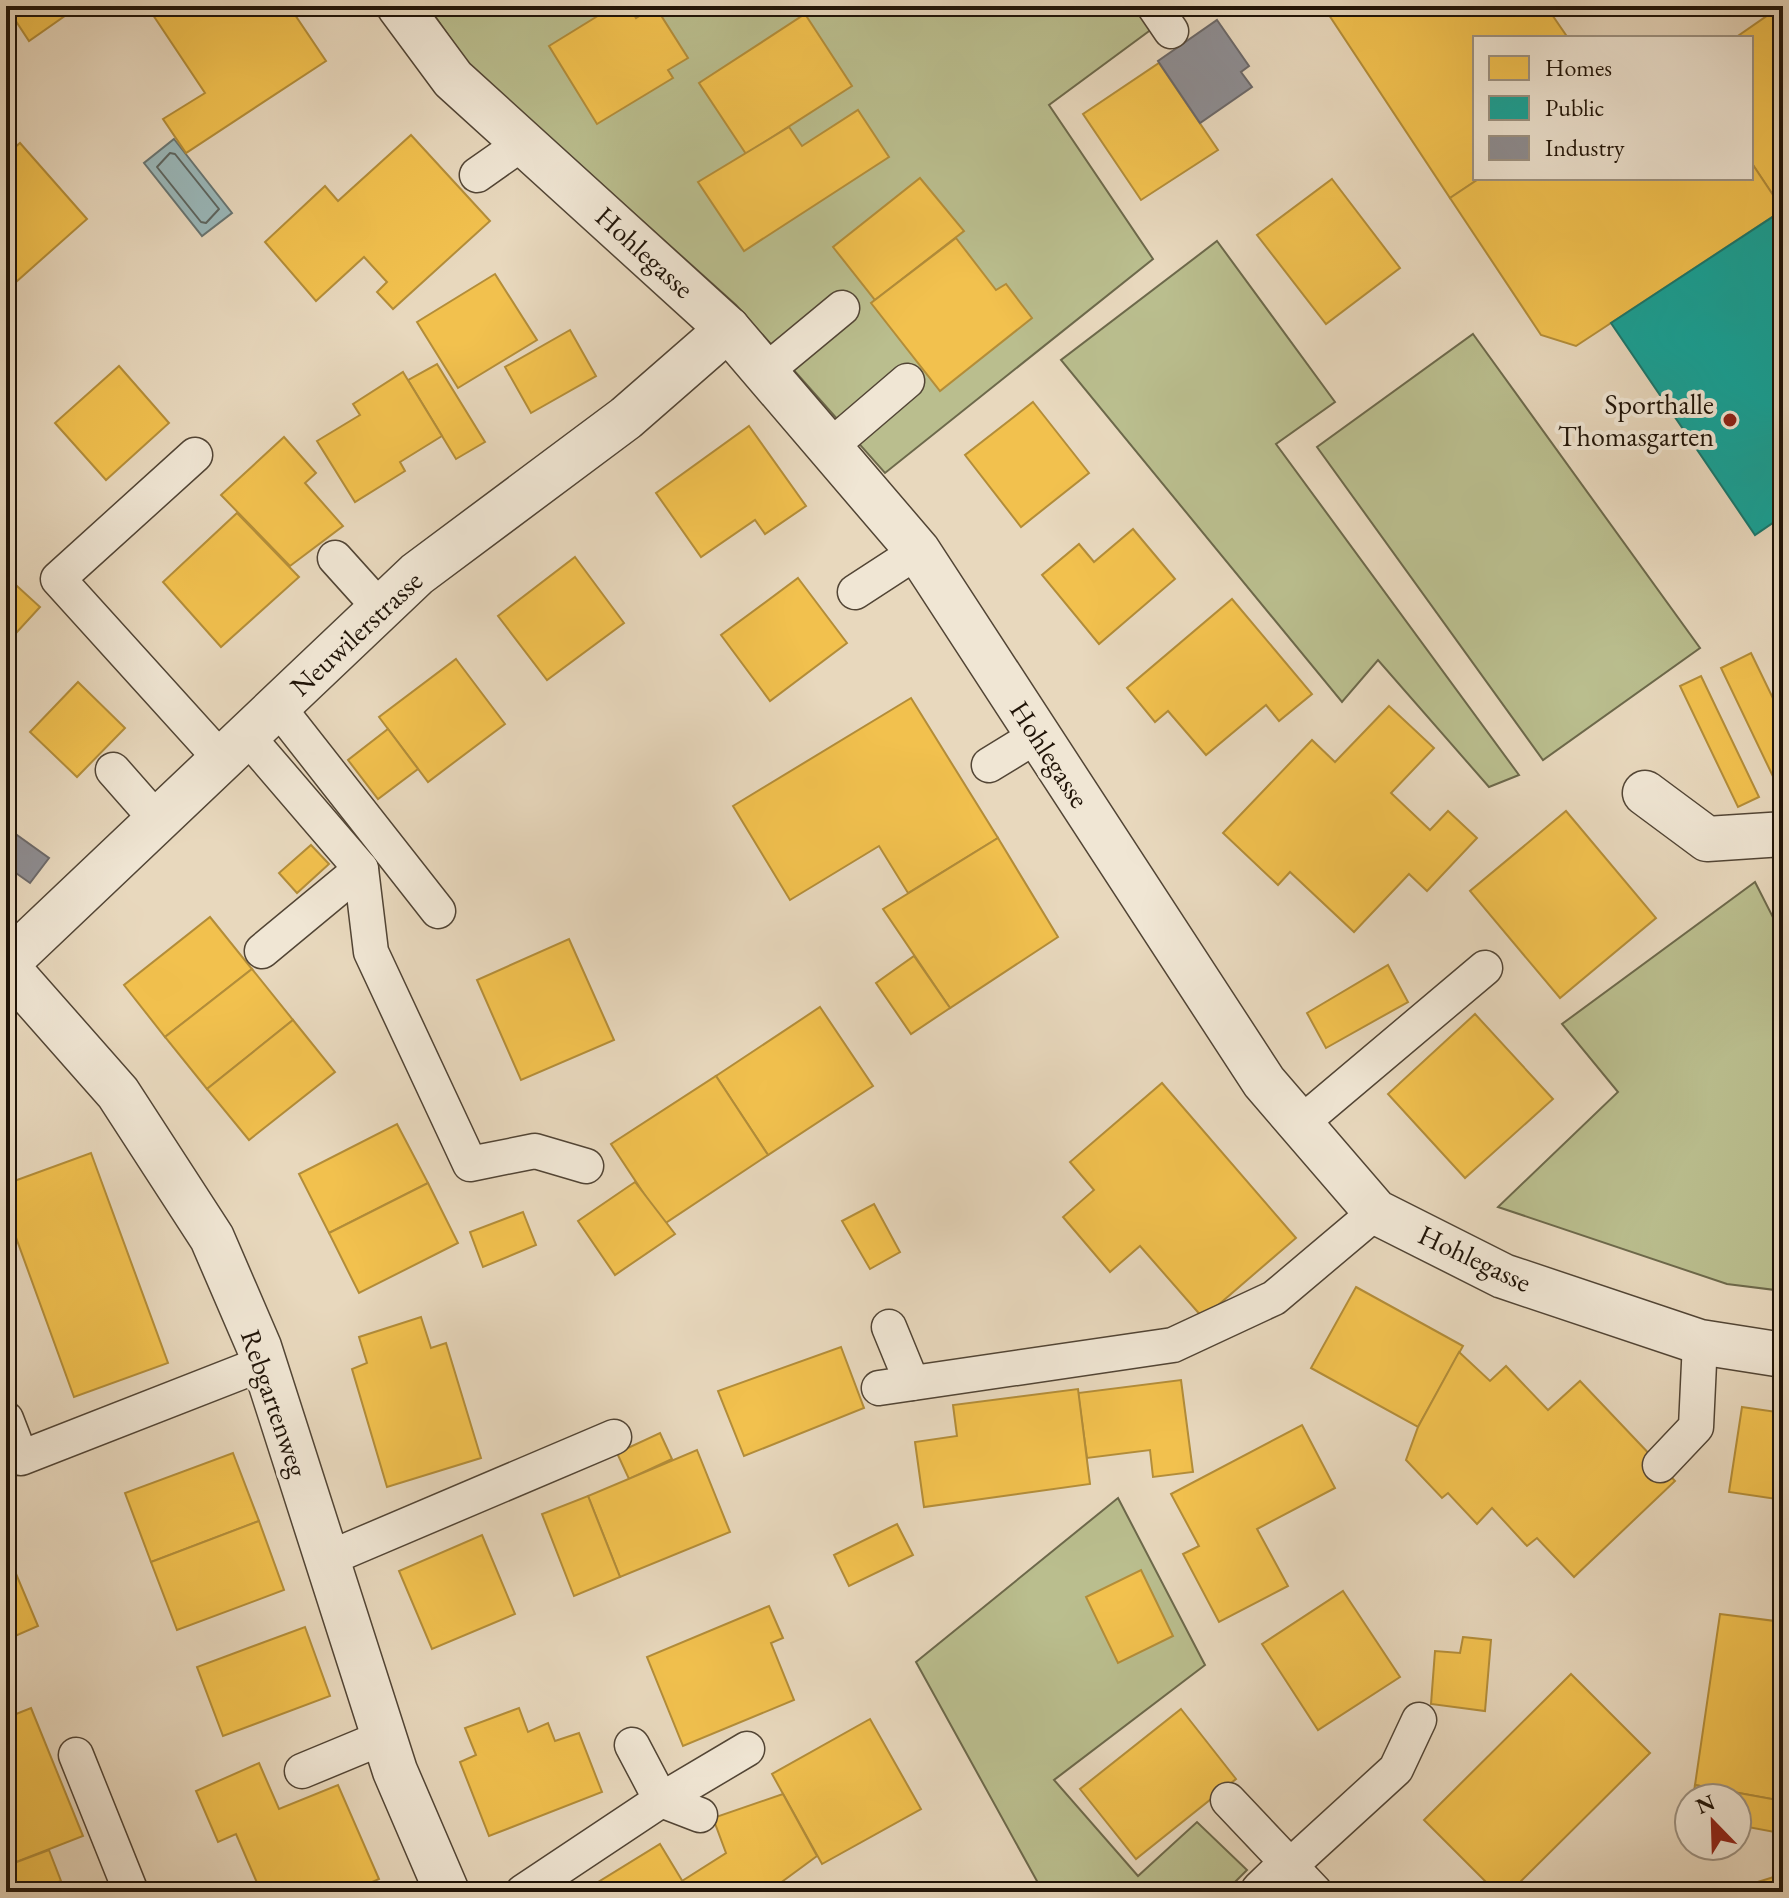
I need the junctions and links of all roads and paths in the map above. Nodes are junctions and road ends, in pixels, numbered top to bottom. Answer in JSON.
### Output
{"nodes":[{"id":1,"x":399,"y":6,"type":"edge"},
{"id":2,"x":524,"y":142,"type":"junction"},
{"id":3,"x":477,"y":175,"type":"dead end"},
{"id":4,"x":842,"y":308,"type":"dead end"},
{"id":5,"x":728,"y":329,"type":"junction"},
{"id":6,"x":766,"y":371,"type":"junction"},
{"id":7,"x":907,"y":381,"type":"dead end"},
{"id":8,"x":831,"y":446,"type":"junction"},
{"id":9,"x":195,"y":455,"type":"dead end"},
{"id":10,"x":918,"y":551,"type":"junction"},
{"id":11,"x":335,"y":558,"type":"dead end"},
{"id":12,"x":855,"y":592,"type":"dead end"},
{"id":13,"x":380,"y":608,"type":"junction"},
{"id":14,"x":248,"y":733,"type":"junction"},
{"id":15,"x":1038,"y":735,"type":"junction"},
{"id":16,"x":989,"y":765,"type":"dead end"},
{"id":17,"x":113,"y":770,"type":"dead end"},
{"id":18,"x":1645,"y":793,"type":"dead end"},
{"id":19,"x":157,"y":820,"type":"junction"},
{"id":20,"x":1783,"y":834,"type":"edge"},
{"id":21,"x":361,"y":869,"type":"junction"},
{"id":22,"x":438,"y":911,"type":"dead end"},
{"id":23,"x":262,"y":951,"type":"dead end"},
{"id":24,"x":6,"y":965,"type":"edge"},
{"id":25,"x":1485,"y":968,"type":"dead end"},
{"id":26,"x":1300,"y":1124,"type":"junction"},
{"id":27,"x":586,"y":1166,"type":"dead end"},
{"id":28,"x":1376,"y":1212,"type":"junction"},
{"id":29,"x":889,"y":1327,"type":"dead end"},
{"id":30,"x":1700,"y":1342,"type":"junction"},
{"id":31,"x":1783,"y":1355,"type":"edge"},
{"id":32,"x":264,"y":1363,"type":"junction"},
{"id":33,"x":6,"y":1419,"type":"edge"},
{"id":34,"x":614,"y":1437,"type":"dead end"},
{"id":35,"x":13,"y":1464,"type":"edge"},
{"id":36,"x":1660,"y":1465,"type":"dead end"},
{"id":37,"x":327,"y":1559,"type":"junction"},
{"id":38,"x":1419,"y":1720,"type":"dead end"},
{"id":39,"x":384,"y":1737,"type":"junction"},
{"id":40,"x":632,"y":1745,"type":"dead end"},
{"id":41,"x":747,"y":1749,"type":"dead end"},
{"id":42,"x":76,"y":1755,"type":"dead end"},
{"id":43,"x":302,"y":1771,"type":"dead end"},
{"id":44,"x":661,"y":1800,"type":"junction"},
{"id":45,"x":1228,"y":1800,"type":"dead end"},
{"id":46,"x":700,"y":1815,"type":"dead end"},
{"id":47,"x":1290,"y":1883,"type":"edge"},
{"id":48,"x":131,"y":1892,"type":"edge"},
{"id":49,"x":447,"y":1892,"type":"edge"},
{"id":50,"x":523,"y":1892,"type":"edge"}],
"edges":[{"from":1,"to":2,"type":"street","name":"Hohlegasse"},
{"from":2,"to":3,"type":"lane"},
{"from":2,"to":5,"type":"street","name":"Hohlegasse"},
{"from":4,"to":6,"type":"lane"},
{"from":5,"to":6,"type":"street","name":"Hohlegasse"},
{"from":5,"to":13,"type":"street","name":"Neuwilerstrasse"},
{"from":6,"to":8,"type":"street","name":"Hohlegasse"},
{"from":7,"to":8,"type":"lane"},
{"from":8,"to":10,"type":"street","name":"Hohlegasse"},
{"from":9,"to":14,"type":"lane"},
{"from":10,"to":12,"type":"lane"},
{"from":10,"to":15,"type":"street","name":"Hohlegasse"},
{"from":11,"to":13,"type":"lane"},
{"from":13,"to":14,"type":"street","name":"Neuwilerstrasse"},
{"from":14,"to":19,"type":"street","name":"Neuwilerstrasse"},
{"from":14,"to":21,"type":"lane"},
{"from":14,"to":22,"type":"lane"},
{"from":15,"to":16,"type":"lane"},
{"from":15,"to":26,"type":"street","name":"Hohlegasse"},
{"from":17,"to":19,"type":"lane"},
{"from":18,"to":20,"type":"street"},
{"from":19,"to":24,"type":"street","name":"Neuwilerstrasse"},
{"from":21,"to":23,"type":"lane"},
{"from":21,"to":27,"type":"lane"},
{"from":24,"to":32,"type":"street","name":"Rebgartenweg"},
{"from":25,"to":26,"type":"lane"},
{"from":26,"to":28,"type":"street","name":"Hohlegasse"},
{"from":28,"to":29,"type":"lane"},
{"from":28,"to":30,"type":"street","name":"Hohlegasse"},
{"from":30,"to":31,"type":"street","name":"Hohlegasse"},
{"from":30,"to":36,"type":"lane"},
{"from":32,"to":35,"type":"lane"},
{"from":32,"to":37,"type":"street","name":"Rebgartenweg"},
{"from":33,"to":35,"type":"lane"},
{"from":34,"to":37,"type":"lane"},
{"from":37,"to":39,"type":"street","name":"Rebgartenweg"},
{"from":38,"to":47,"type":"lane"},
{"from":39,"to":43,"type":"lane"},
{"from":39,"to":49,"type":"street","name":"Rebgartenweg"},
{"from":40,"to":44,"type":"lane"},
{"from":41,"to":44,"type":"lane"},
{"from":42,"to":48,"type":"lane"},
{"from":44,"to":46,"type":"lane"},
{"from":44,"to":50,"type":"lane"},
{"from":45,"to":47,"type":"lane"}]}
